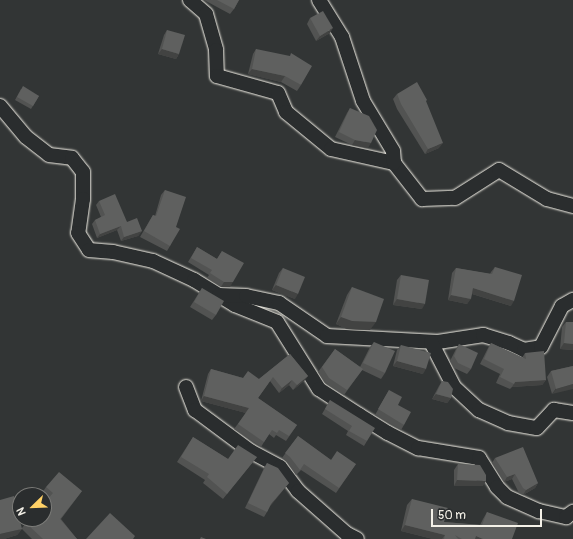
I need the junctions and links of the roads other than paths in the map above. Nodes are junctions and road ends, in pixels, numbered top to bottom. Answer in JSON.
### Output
{"nodes":[{"id":1,"x":190,"y":0,"type":"edge"},
{"id":2,"x":319,"y":0,"type":"edge"},
{"id":3,"x":0,"y":106,"type":"edge"},
{"id":4,"x":394,"y":163,"type":"junction"},
{"id":5,"x":573,"y":206,"type":"edge"},
{"id":6,"x":218,"y":295,"type":"junction"},
{"id":7,"x":573,"y":300,"type":"edge"},
{"id":8,"x":431,"y":342,"type":"junction"},
{"id":9,"x":186,"y":387,"type":"dead end"},
{"id":10,"x":573,"y":412,"type":"edge"},
{"id":11,"x":573,"y":512,"type":"edge"},
{"id":12,"x":357,"y":539,"type":"edge"}],
"edges":[{"from":1,"to":4,"type":"street"},
{"from":2,"to":4,"type":"street"},
{"from":3,"to":6,"type":"street"},
{"from":4,"to":5,"type":"street"},
{"from":6,"to":8,"type":"street"},
{"from":6,"to":11,"type":"street"},
{"from":7,"to":8,"type":"street"},
{"from":8,"to":10,"type":"street"},
{"from":9,"to":12,"type":"street"}]}
